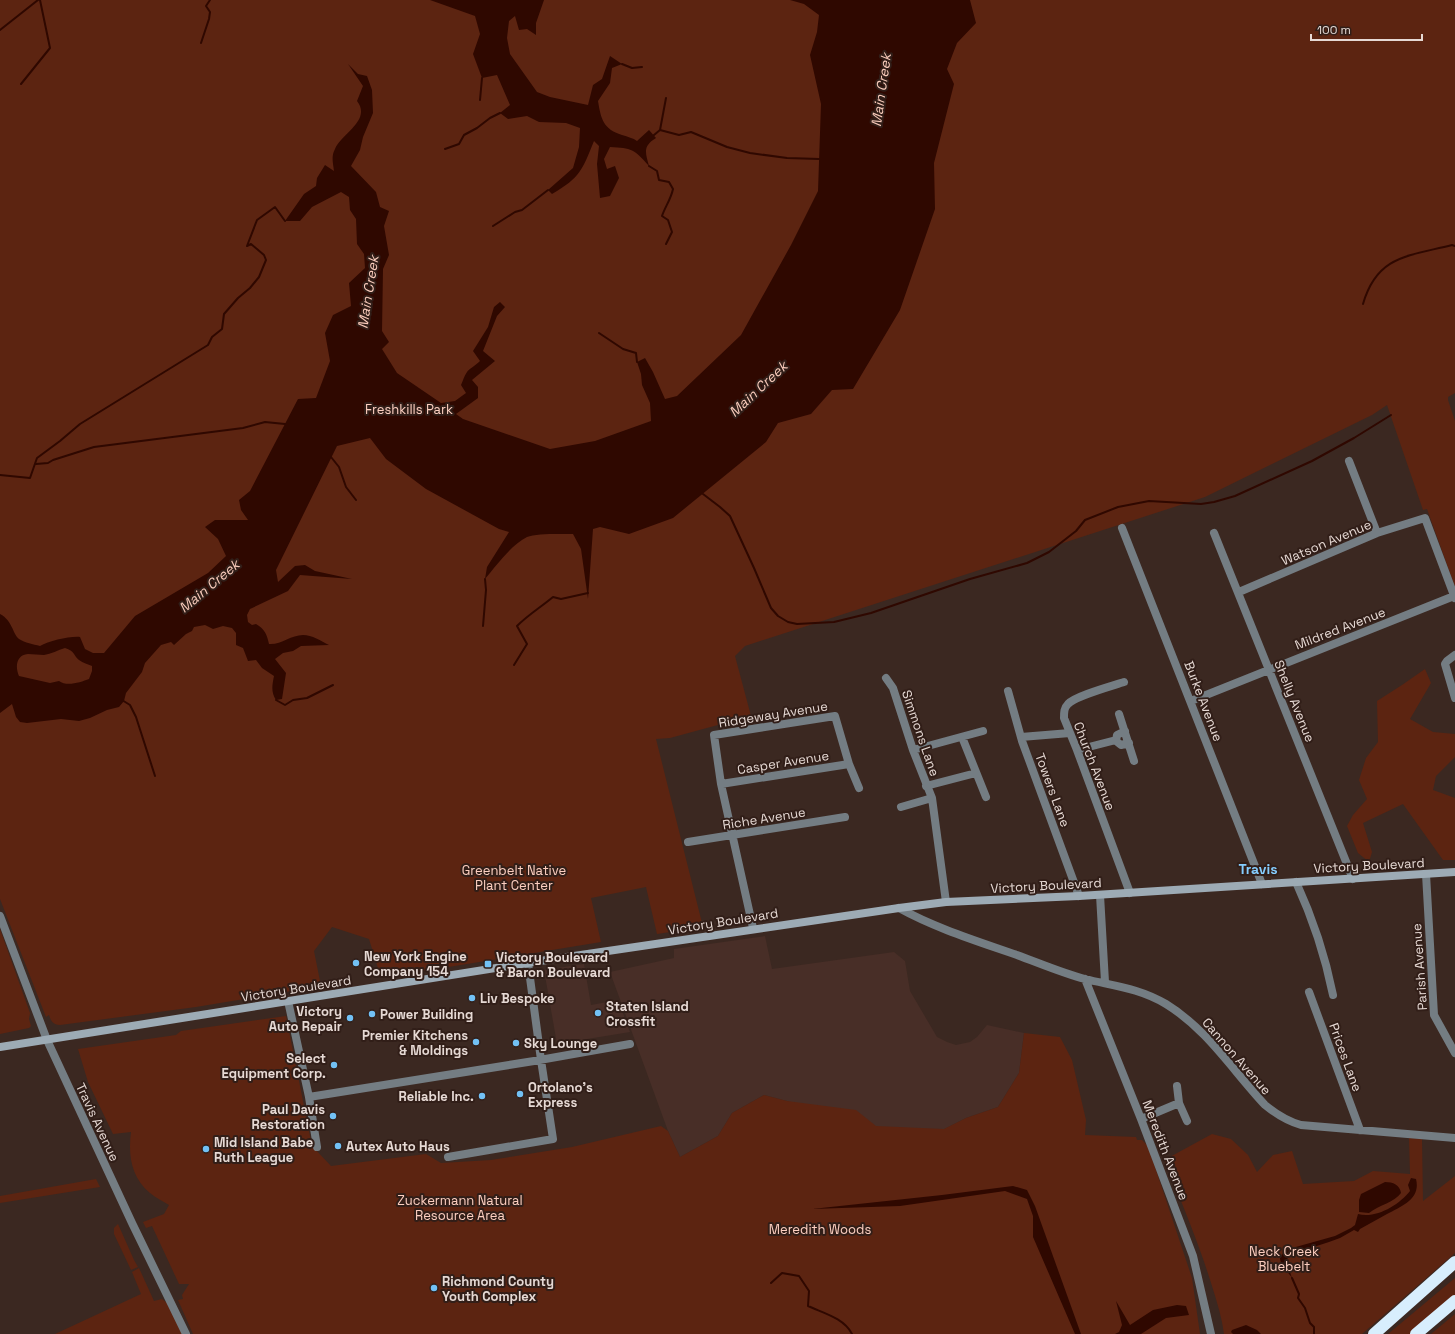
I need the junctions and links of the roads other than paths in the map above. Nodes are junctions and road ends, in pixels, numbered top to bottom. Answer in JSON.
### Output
{"nodes":[{"id":1,"x":1349,"y":461,"type":"dead end"},
{"id":2,"x":1122,"y":528,"type":"dead end"},
{"id":3,"x":1214,"y":533,"type":"dead end"},
{"id":4,"x":1377,"y":533,"type":"junction"},
{"id":5,"x":1238,"y":592,"type":"junction"},
{"id":6,"x":1455,"y":597,"type":"edge"},
{"id":7,"x":1455,"y":654,"type":"edge"},
{"id":8,"x":1269,"y":669,"type":"junction"},
{"id":9,"x":886,"y":678,"type":"dead end"},
{"id":10,"x":1124,"y":682,"type":"dead end"},
{"id":11,"x":1008,"y":691,"type":"dead end"},
{"id":12,"x":1455,"y":698,"type":"edge"},
{"id":13,"x":1191,"y":701,"type":"junction"},
{"id":14,"x":1119,"y":714,"type":"dead end"},
{"id":15,"x":983,"y":730,"type":"dead end"},
{"id":16,"x":1125,"y":731,"type":"junction"},
{"id":17,"x":1070,"y":733,"type":"junction"},
{"id":18,"x":962,"y":737,"type":"junction"},
{"id":19,"x":1021,"y":737,"type":"junction"},
{"id":20,"x":1116,"y":740,"type":"junction"},
{"id":21,"x":1129,"y":743,"type":"junction"},
{"id":22,"x":913,"y":750,"type":"junction"},
{"id":23,"x":1077,"y":750,"type":"junction"},
{"id":24,"x":1134,"y":761,"type":"dead end"},
{"id":25,"x":849,"y":764,"type":"junction"},
{"id":26,"x":976,"y":773,"type":"junction"},
{"id":27,"x":721,"y":784,"type":"junction"},
{"id":28,"x":926,"y":786,"type":"junction"},
{"id":29,"x":859,"y":788,"type":"dead end"},
{"id":30,"x":986,"y":797,"type":"dead end"},
{"id":31,"x":932,"y":798,"type":"junction"},
{"id":32,"x":901,"y":807,"type":"dead end"},
{"id":33,"x":845,"y":817,"type":"dead end"},
{"id":34,"x":733,"y":836,"type":"junction"},
{"id":35,"x":688,"y":842,"type":"dead end"},
{"id":36,"x":1455,"y":872,"type":"edge"},
{"id":37,"x":1426,"y":874,"type":"junction"},
{"id":38,"x":1353,"y":879,"type":"junction"},
{"id":39,"x":1296,"y":882,"type":"junction"},
{"id":40,"x":1262,"y":884,"type":"junction"},
{"id":41,"x":1130,"y":892,"type":"junction"},
{"id":42,"x":1100,"y":895,"type":"junction"},
{"id":43,"x":1079,"y":896,"type":"junction"},
{"id":44,"x":946,"y":902,"type":"junction"},
{"id":45,"x":899,"y":908,"type":"junction"},
{"id":46,"x":0,"y":916,"type":"edge"},
{"id":47,"x":753,"y":928,"type":"junction"},
{"id":48,"x":528,"y":963,"type":"junction"},
{"id":49,"x":1085,"y":979,"type":"junction"},
{"id":50,"x":1106,"y":982,"type":"junction"},
{"id":51,"x":1309,"y":992,"type":"dead end"},
{"id":52,"x":1333,"y":995,"type":"dead end"},
{"id":53,"x":288,"y":1001,"type":"junction"},
{"id":54,"x":47,"y":1040,"type":"junction"},
{"id":55,"x":630,"y":1044,"type":"dead end"},
{"id":56,"x":0,"y":1047,"type":"edge"},
{"id":57,"x":1455,"y":1053,"type":"edge"},
{"id":58,"x":541,"y":1060,"type":"junction"},
{"id":59,"x":1177,"y":1086,"type":"dead end"},
{"id":60,"x":309,"y":1097,"type":"junction"},
{"id":61,"x":1179,"y":1103,"type":"junction"},
{"id":62,"x":1141,"y":1119,"type":"junction"},
{"id":63,"x":1187,"y":1121,"type":"dead end"},
{"id":64,"x":1360,"y":1130,"type":"junction"},
{"id":65,"x":1455,"y":1138,"type":"edge"},
{"id":66,"x":317,"y":1147,"type":"dead end"},
{"id":67,"x":448,"y":1157,"type":"dead end"},
{"id":68,"x":1455,"y":1262,"type":"edge"},
{"id":69,"x":1455,"y":1270,"type":"edge"},
{"id":70,"x":1455,"y":1301,"type":"edge"},
{"id":71,"x":186,"y":1334,"type":"edge"},
{"id":72,"x":1211,"y":1334,"type":"edge"},
{"id":73,"x":1374,"y":1334,"type":"edge"},
{"id":74,"x":1378,"y":1334,"type":"edge"},
{"id":75,"x":1416,"y":1334,"type":"edge"}],
"edges":[{"from":1,"to":4,"type":"street"},
{"from":2,"to":13,"type":"street","name":"Burke Avenue"},
{"from":3,"to":5,"type":"street","name":"Shelly Avenue"},
{"from":4,"to":5,"type":"street","name":"Watson Avenue"},
{"from":4,"to":6,"type":"street","name":"Watson Avenue"},
{"from":5,"to":8,"type":"street","name":"Shelly Avenue"},
{"from":6,"to":8,"type":"street","name":"Mildred Avenue"},
{"from":7,"to":12,"type":"street"},
{"from":8,"to":13,"type":"street","name":"Mildred Avenue"},
{"from":8,"to":38,"type":"street","name":"Shelly Avenue"},
{"from":9,"to":22,"type":"street","name":"Simmons Lane"},
{"from":10,"to":17,"type":"street","name":"Church Avenue"},
{"from":11,"to":19,"type":"street","name":"Towers Lane"},
{"from":13,"to":40,"type":"street","name":"Burke Avenue"},
{"from":14,"to":16,"type":"street"},
{"from":15,"to":18,"type":"street"},
{"from":16,"to":20,"type":"street"},
{"from":16,"to":21,"type":"street"},
{"from":17,"to":19,"type":"street"},
{"from":17,"to":23,"type":"street","name":"Church Avenue"},
{"from":18,"to":22,"type":"street"},
{"from":18,"to":26,"type":"street"},
{"from":19,"to":43,"type":"street","name":"Towers Lane"},
{"from":20,"to":21,"type":"street"},
{"from":20,"to":23,"type":"street"},
{"from":21,"to":24,"type":"street"},
{"from":22,"to":28,"type":"street","name":"Simmons Lane"},
{"from":23,"to":41,"type":"street","name":"Church Avenue"},
{"from":25,"to":27,"type":"street","name":"Casper Avenue"},
{"from":25,"to":27,"type":"street","name":"Ridgeway Avenue"},
{"from":25,"to":29,"type":"street","name":"Ridgeway Avenue"},
{"from":26,"to":28,"type":"street"},
{"from":26,"to":30,"type":"street"},
{"from":27,"to":34,"type":"street","name":"Ridgeway Avenue"},
{"from":28,"to":31,"type":"street","name":"Simmons Lane"},
{"from":31,"to":32,"type":"street"},
{"from":31,"to":44,"type":"street","name":"Simmons Lane"},
{"from":33,"to":34,"type":"street","name":"Riche Avenue"},
{"from":34,"to":35,"type":"street","name":"Riche Avenue"},
{"from":34,"to":47,"type":"street","name":"Ridgeway Avenue"},
{"from":36,"to":37,"type":"main road","name":"Victory Boulevard"},
{"from":37,"to":38,"type":"main road","name":"Victory Boulevard"},
{"from":37,"to":57,"type":"street","name":"Parish Avenue"},
{"from":38,"to":39,"type":"main road","name":"Victory Boulevard"},
{"from":39,"to":40,"type":"main road","name":"Victory Boulevard"},
{"from":39,"to":52,"type":"street"},
{"from":40,"to":41,"type":"main road","name":"Victory Boulevard"},
{"from":41,"to":42,"type":"main road","name":"Victory Boulevard"},
{"from":42,"to":43,"type":"main road","name":"Victory Boulevard"},
{"from":42,"to":50,"type":"street"},
{"from":43,"to":44,"type":"main road","name":"Victory Boulevard"},
{"from":44,"to":45,"type":"main road","name":"Victory Boulevard"},
{"from":45,"to":47,"type":"main road","name":"Victory Boulevard"},
{"from":45,"to":49,"type":"street","name":"Cannon Avenue"},
{"from":46,"to":54,"type":"street","name":"Travis Avenue"},
{"from":47,"to":48,"type":"main road","name":"Victory Boulevard"},
{"from":48,"to":53,"type":"main road","name":"Victory Boulevard"},
{"from":48,"to":58,"type":"street"},
{"from":49,"to":50,"type":"street","name":"Cannon Avenue"},
{"from":49,"to":62,"type":"street","name":"Meredith Avenue"},
{"from":50,"to":64,"type":"street","name":"Cannon Avenue"},
{"from":51,"to":64,"type":"street","name":"Prices Lane"},
{"from":53,"to":54,"type":"main road","name":"Victory Boulevard"},
{"from":53,"to":60,"type":"street"},
{"from":54,"to":56,"type":"main road","name":"Victory Boulevard"},
{"from":54,"to":71,"type":"street","name":"Travis Avenue"},
{"from":55,"to":58,"type":"street"},
{"from":58,"to":60,"type":"street"},
{"from":58,"to":67,"type":"street"},
{"from":59,"to":61,"type":"street"},
{"from":60,"to":66,"type":"street"},
{"from":61,"to":62,"type":"street"},
{"from":61,"to":63,"type":"street"},
{"from":62,"to":72,"type":"street","name":"Meredith Avenue"},
{"from":64,"to":65,"type":"street","name":"Cannon Avenue"},
{"from":68,"to":73,"type":"highway"},
{"from":69,"to":74,"type":"highway"},
{"from":70,"to":75,"type":"highway"}]}
